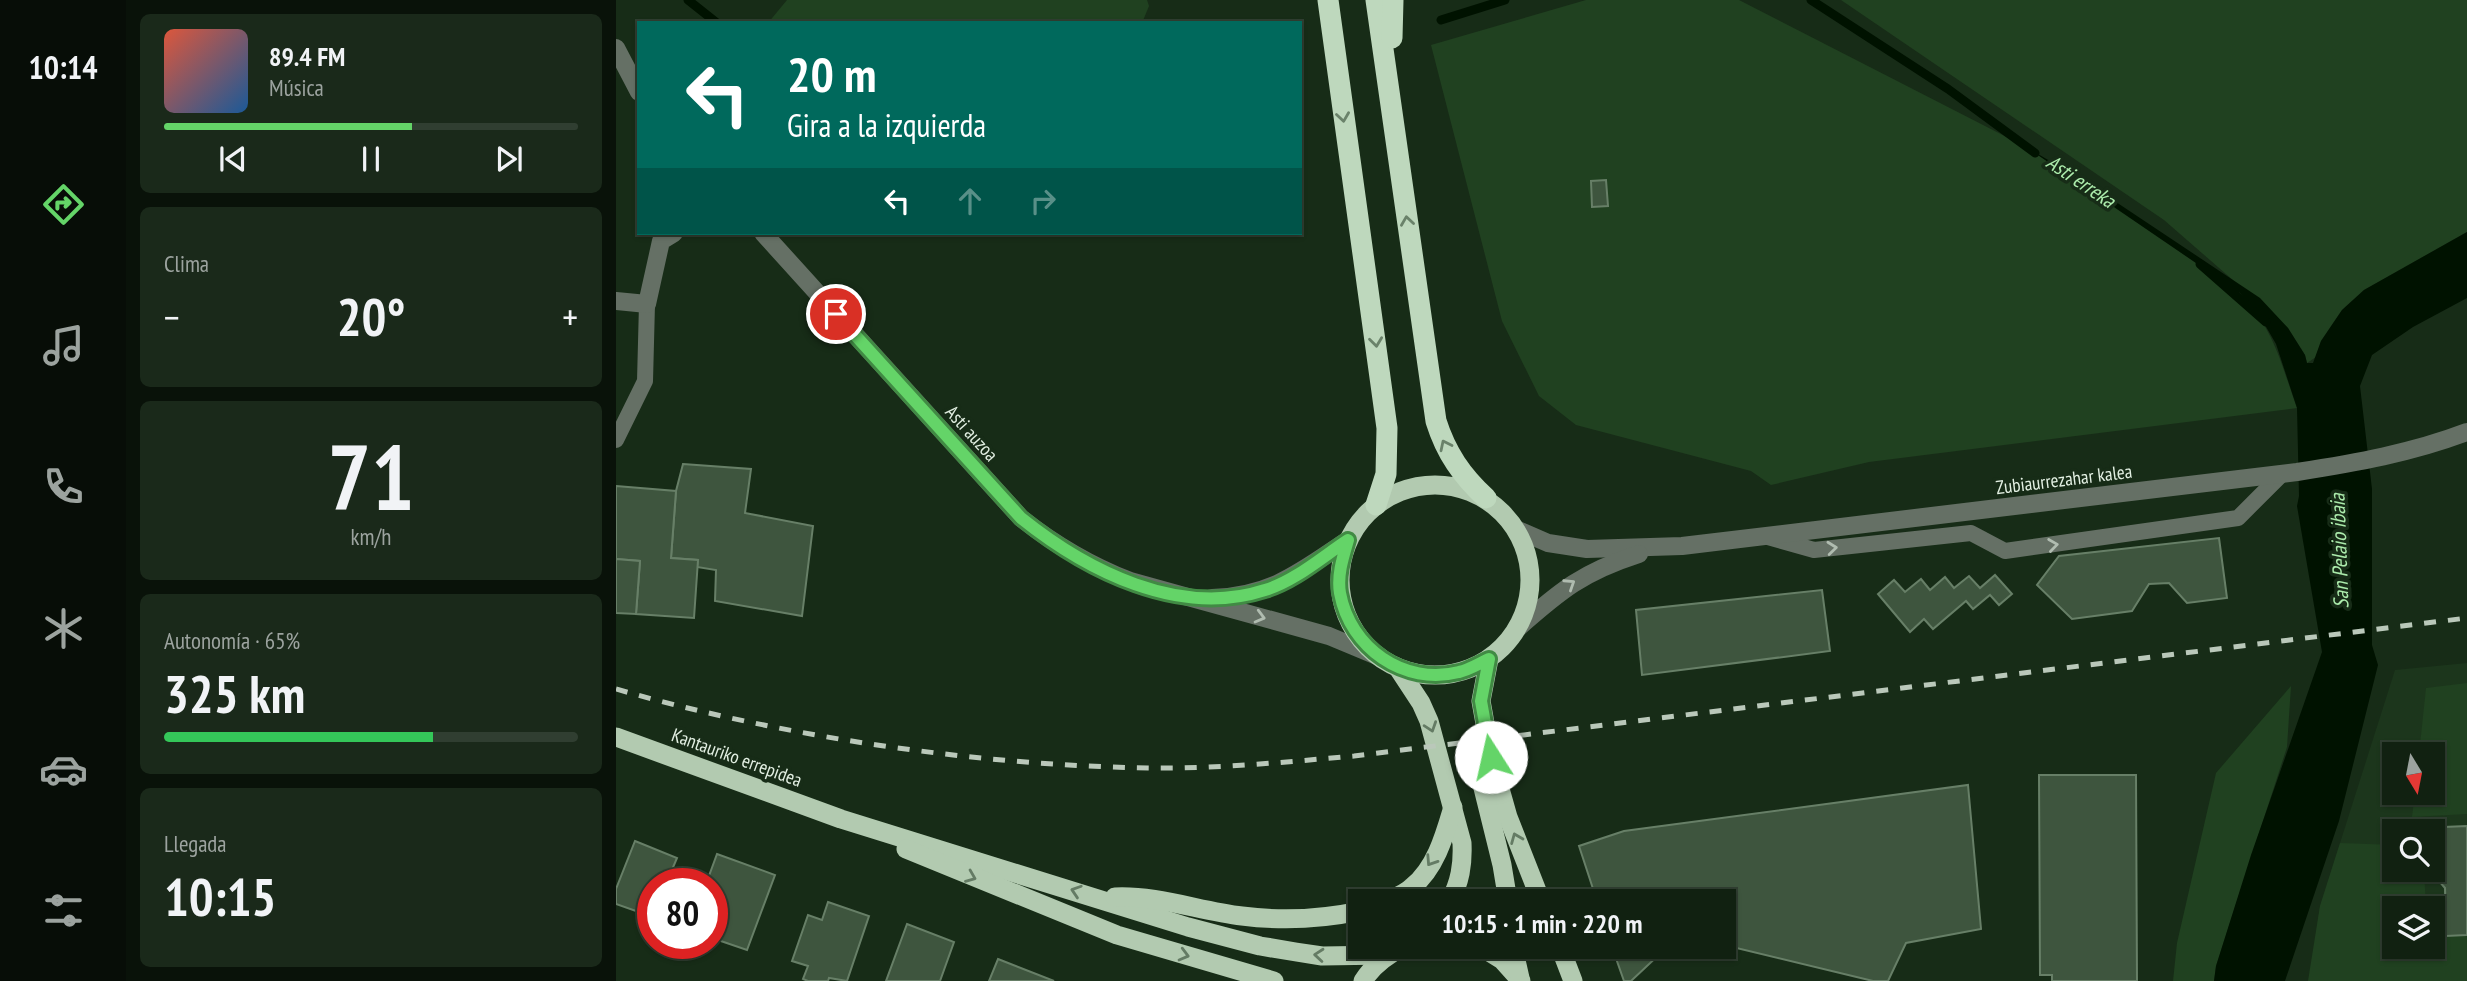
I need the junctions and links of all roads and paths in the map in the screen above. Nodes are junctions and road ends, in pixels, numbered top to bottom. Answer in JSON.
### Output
{"nodes":[{"id":1,"x":1320,"y":0,"type":"edge"},
{"id":2,"x":1328,"y":0,"type":"edge"},
{"id":3,"x":1376,"y":0,"type":"edge"},
{"id":4,"x":1393,"y":0,"type":"edge"},
{"id":5,"x":616,"y":48,"type":"edge"},
{"id":6,"x":1333,"y":50,"type":"junction"},
{"id":7,"x":637,"y":89,"type":"edge"},
{"id":8,"x":1391,"y":107,"type":"junction"},
{"id":9,"x":671,"y":235,"type":"edge"},
{"id":10,"x":765,"y":235,"type":"edge"},
{"id":11,"x":616,"y":301,"type":"edge"},
{"id":12,"x":647,"y":304,"type":"junction"},
{"id":13,"x":2467,"y":432,"type":"edge"},
{"id":14,"x":616,"y":440,"type":"edge"},
{"id":15,"x":2289,"y":473,"type":"junction"},
{"id":16,"x":1486,"y":498,"type":"junction"},
{"id":17,"x":1376,"y":505,"type":"junction"},
{"id":18,"x":1518,"y":530,"type":"junction"},
{"id":19,"x":1766,"y":536,"type":"junction"},
{"id":20,"x":1348,"y":540,"type":"junction"},
{"id":21,"x":1661,"y":548,"type":"junction"},
{"id":22,"x":1194,"y":598,"type":"junction"},
{"id":23,"x":1518,"y":628,"type":"junction"},
{"id":24,"x":1377,"y":656,"type":"junction"},
{"id":25,"x":1489,"y":659,"type":"junction"},
{"id":26,"x":1398,"y":668,"type":"junction"},
{"id":27,"x":1481,"y":701,"type":"junction"},
{"id":28,"x":616,"y":737,"type":"edge"},
{"id":29,"x":1453,"y":806,"type":"junction"},
{"id":30,"x":841,"y":819,"type":"junction"},
{"id":31,"x":1409,"y":889,"type":"edge"},
{"id":32,"x":1457,"y":889,"type":"edge"},
{"id":33,"x":1506,"y":889,"type":"edge"},
{"id":34,"x":1536,"y":889,"type":"edge"},
{"id":35,"x":1102,"y":899,"type":"junction"},
{"id":36,"x":1348,"y":914,"type":"edge"},
{"id":37,"x":1348,"y":954,"type":"edge"},
{"id":38,"x":1385,"y":959,"type":"edge"},
{"id":39,"x":1500,"y":959,"type":"edge"},
{"id":40,"x":1516,"y":959,"type":"edge"},
{"id":41,"x":1565,"y":959,"type":"edge"},
{"id":42,"x":1521,"y":980,"type":"edge"},
{"id":43,"x":1274,"y":981,"type":"edge"},
{"id":44,"x":1363,"y":981,"type":"edge"},
{"id":45,"x":1573,"y":981,"type":"edge"}],
"edges":[{"from":1,"to":6,"type":"highway"},
{"from":2,"to":6,"type":"highway"},
{"from":3,"to":8,"type":"highway"},
{"from":4,"to":8,"type":"highway"},
{"from":5,"to":7,"type":"street"},
{"from":6,"to":17,"type":"highway","one_way":true},
{"from":16,"to":8,"type":"highway","one_way":true},
{"from":9,"to":12,"type":"street"},
{"from":10,"to":22,"type":"street","name":"Asti auzoa"},
{"from":11,"to":12,"type":"street"},
{"from":12,"to":14,"type":"lane"},
{"from":13,"to":15,"type":"street","name":"Zubiaurrezahar kalea"},
{"from":15,"to":19,"type":"street","name":"Zubiaurrezahar kalea"},
{"from":19,"to":15,"type":"lane","one_way":true},
{"from":16,"to":17,"type":"highway"},
{"from":16,"to":18,"type":"highway"},
{"from":17,"to":20,"type":"highway"},
{"from":18,"to":21,"type":"street","name":"Zubiaurrezahar kalea"},
{"from":18,"to":23,"type":"highway"},
{"from":19,"to":21,"type":"street","name":"Zubiaurrezahar kalea"},
{"from":20,"to":22,"type":"street","name":"Asti auzoa"},
{"from":20,"to":24,"type":"highway"},
{"from":23,"to":21,"type":"street","name":"Zubiaurrezahar kalea","one_way":true},
{"from":22,"to":24,"type":"street","name":"Asti auzoa","one_way":true},
{"from":23,"to":25,"type":"highway"},
{"from":24,"to":26,"type":"highway"},
{"from":25,"to":26,"type":"highway"},
{"from":25,"to":27,"type":"highway"},
{"from":26,"to":29,"type":"highway","one_way":true},
{"from":27,"to":33,"type":"highway"},
{"from":34,"to":27,"type":"highway","one_way":true},
{"from":28,"to":30,"type":"highway","name":"Kantauriko errepidea"},
{"from":29,"to":31,"type":"highway","one_way":true},
{"from":29,"to":32,"type":"highway"},
{"from":35,"to":30,"type":"highway","one_way":true},
{"from":30,"to":43,"type":"highway","one_way":true},
{"from":35,"to":36,"type":"highway"},
{"from":37,"to":35,"type":"highway","one_way":true},
{"from":38,"to":44,"type":"highway"},
{"from":39,"to":42,"type":"highway"},
{"from":40,"to":42,"type":"highway"},
{"from":41,"to":45,"type":"highway"}]}
